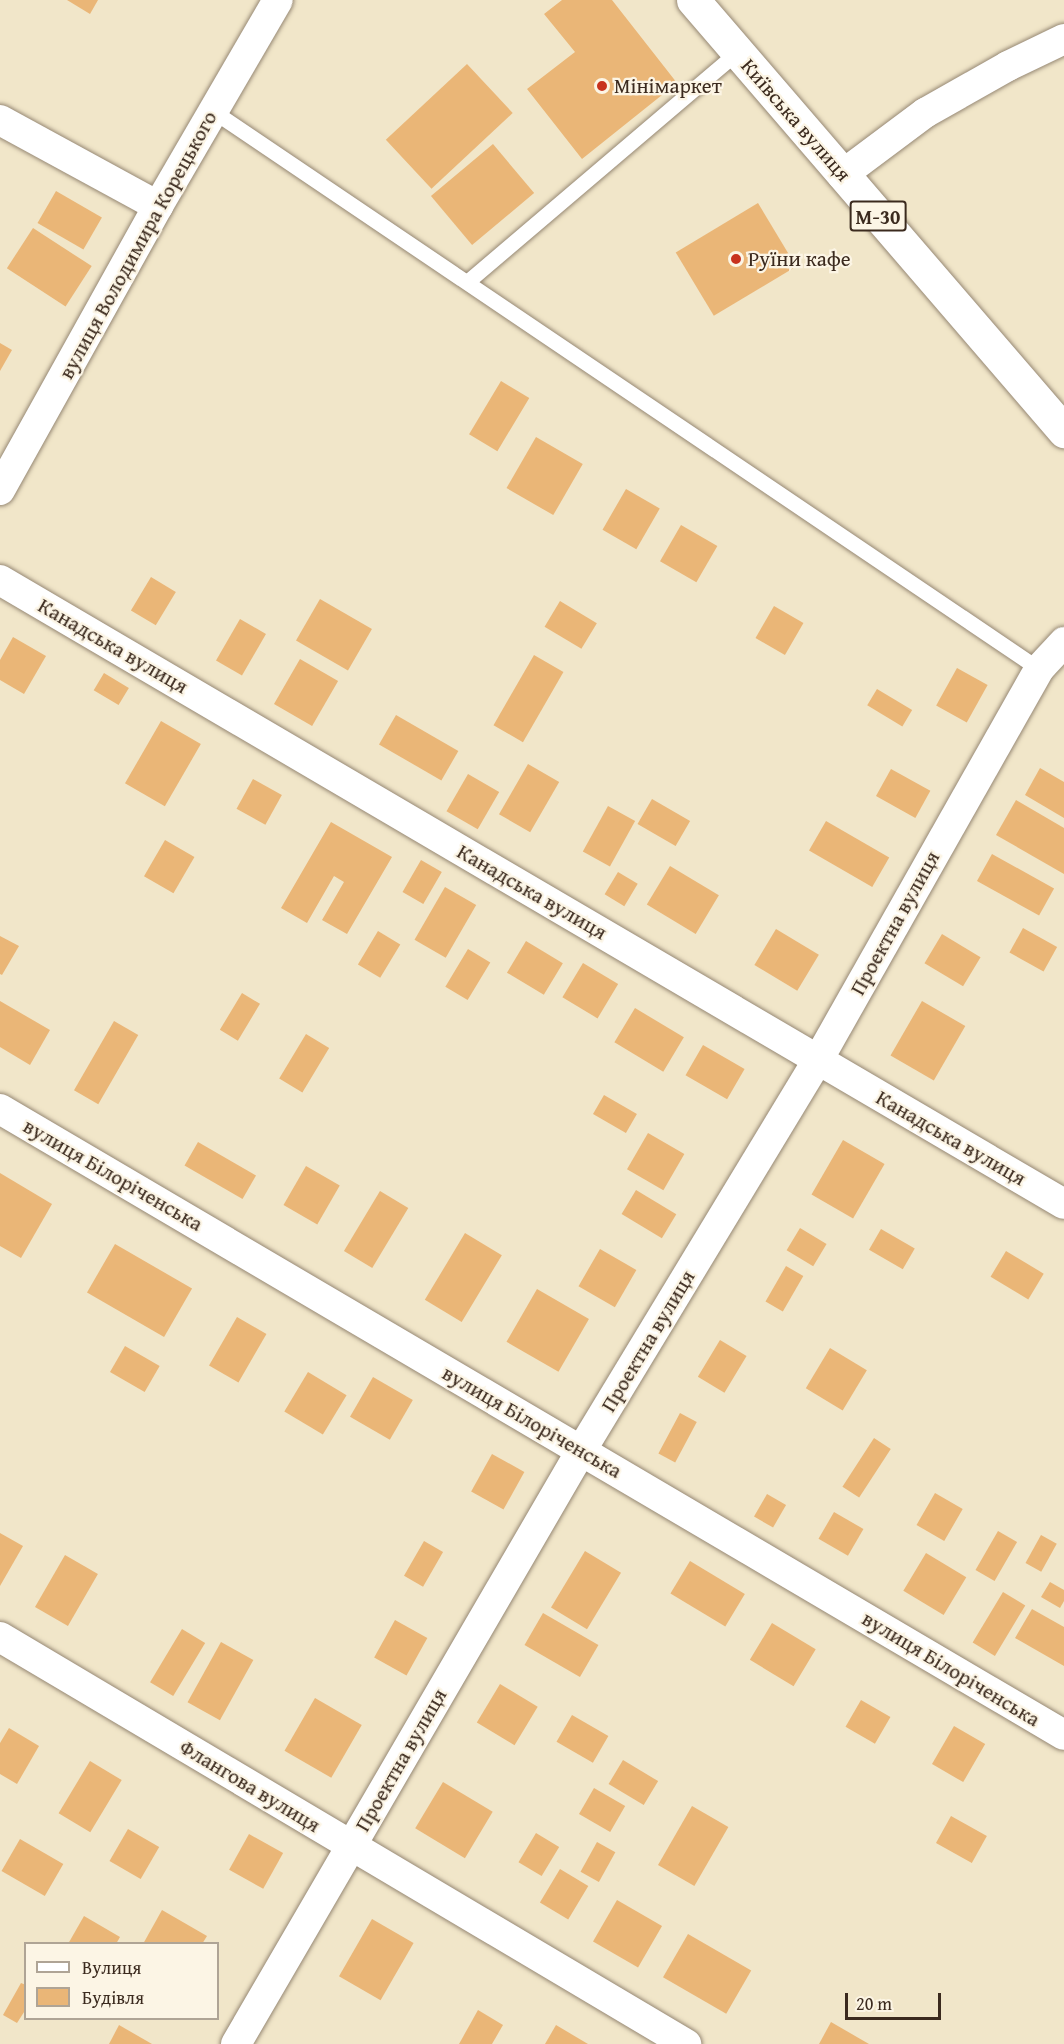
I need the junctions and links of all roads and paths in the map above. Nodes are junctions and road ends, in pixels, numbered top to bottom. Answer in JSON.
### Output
{"nodes":[{"id":1,"x":278,"y":0,"type":"edge"},
{"id":2,"x":693,"y":0,"type":"edge"},
{"id":3,"x":1064,"y":39,"type":"edge"},
{"id":4,"x":737,"y":52,"type":"junction"},
{"id":5,"x":213,"y":111,"type":"junction"},
{"id":6,"x":0,"y":120,"type":"edge"},
{"id":7,"x":842,"y":175,"type":"junction"},
{"id":8,"x":158,"y":206,"type":"junction"},
{"id":9,"x":467,"y":282,"type":"junction"},
{"id":10,"x":1064,"y":431,"type":"edge"},
{"id":11,"x":0,"y":490,"type":"edge"},
{"id":12,"x":0,"y":580,"type":"edge"},
{"id":13,"x":1064,"y":642,"type":"edge"},
{"id":14,"x":1039,"y":669,"type":"junction"},
{"id":15,"x":818,"y":1060,"type":"junction"},
{"id":16,"x":0,"y":1109,"type":"edge"},
{"id":17,"x":1064,"y":1204,"type":"edge"},
{"id":18,"x":581,"y":1451,"type":"junction"},
{"id":19,"x":0,"y":1637,"type":"edge"},
{"id":20,"x":1064,"y":1735,"type":"edge"},
{"id":21,"x":351,"y":1846,"type":"junction"},
{"id":22,"x":236,"y":2044,"type":"edge"},
{"id":23,"x":686,"y":2044,"type":"edge"}],
"edges":[{"from":1,"to":5,"type":"street","name":"вулиця Володимира Корецького"},
{"from":2,"to":4,"type":"highway","name":"Київська вулиця","number":"М-30"},
{"from":3,"to":7,"type":"street"},
{"from":4,"to":7,"type":"highway","name":"Київська вулиця","number":"М-30"},
{"from":4,"to":9,"type":"lane"},
{"from":5,"to":8,"type":"street","name":"вулиця Володимира Корецького"},
{"from":5,"to":9,"type":"lane"},
{"from":6,"to":8,"type":"street"},
{"from":7,"to":10,"type":"highway","name":"Київська вулиця","number":"М-30"},
{"from":8,"to":11,"type":"street","name":"вулиця Володимира Корецького"},
{"from":9,"to":14,"type":"lane"},
{"from":12,"to":15,"type":"street","name":"Канадська вулиця"},
{"from":13,"to":14,"type":"street","name":"Проектна вулиця"},
{"from":14,"to":15,"type":"street","name":"Проектна вулиця"},
{"from":15,"to":17,"type":"street","name":"Канадська вулиця"},
{"from":15,"to":18,"type":"street","name":"Проектна вулиця"},
{"from":16,"to":18,"type":"street","name":"вулиця Білоріченська"},
{"from":18,"to":20,"type":"street","name":"вулиця Білоріченська"},
{"from":18,"to":21,"type":"street","name":"Проектна вулиця"},
{"from":19,"to":21,"type":"street","name":"Флангова вулиця"},
{"from":21,"to":22,"type":"street","name":"Проектна вулиця"},
{"from":21,"to":23,"type":"street","name":"Флангова вулиця"}]}
